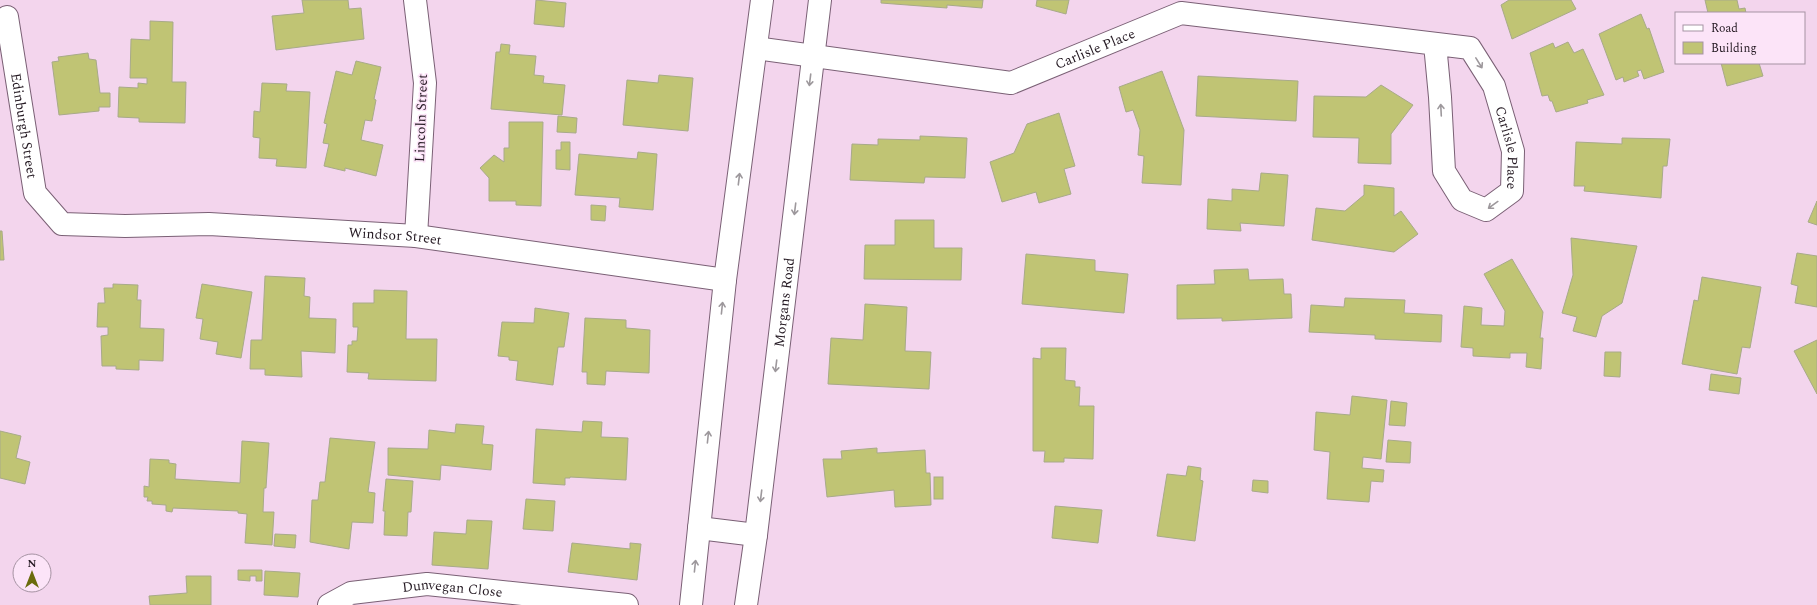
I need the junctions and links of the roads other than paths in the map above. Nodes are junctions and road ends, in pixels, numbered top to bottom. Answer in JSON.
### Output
{"nodes":[{"id":1,"x":415,"y":0,"type":"edge"},
{"id":2,"x":762,"y":0,"type":"edge"},
{"id":3,"x":820,"y":0,"type":"edge"},
{"id":4,"x":7,"y":17,"type":"dead end"},
{"id":5,"x":1435,"y":44,"type":"junction"},
{"id":6,"x":756,"y":48,"type":"junction"},
{"id":7,"x":813,"y":55,"type":"junction"},
{"id":8,"x":62,"y":224,"type":"joint"},
{"id":9,"x":416,"y":236,"type":"junction"},
{"id":10,"x":725,"y":280,"type":"junction"},
{"id":11,"x":699,"y":528,"type":"junction"},
{"id":12,"x":756,"y":535,"type":"junction"},
{"id":13,"x":329,"y":605,"type":"edge"},
{"id":14,"x":627,"y":605,"type":"edge"},
{"id":15,"x":691,"y":605,"type":"edge"},
{"id":16,"x":746,"y":605,"type":"edge"}],
"edges":[{"from":1,"to":9,"type":"street","name":"Lincoln Street"},
{"from":2,"to":6,"type":"street"},
{"from":3,"to":7,"type":"street","name":"Morgans Road"},
{"from":4,"to":8,"type":"street","name":"Edinburgh Street"},
{"from":5,"to":5,"type":"street","name":"Carlisle Place","one_way":true},
{"from":5,"to":7,"type":"street","name":"Carlisle Place"},
{"from":6,"to":7,"type":"street","name":"Carlisle Place"},
{"from":10,"to":6,"type":"street","one_way":true},
{"from":7,"to":12,"type":"street","name":"Morgans Road","one_way":true},
{"from":8,"to":9,"type":"street","name":"Windsor Street"},
{"from":9,"to":10,"type":"street","name":"Windsor Street"},
{"from":11,"to":10,"type":"street","one_way":true},
{"from":11,"to":12,"type":"street"},
{"from":15,"to":11,"type":"street","one_way":true},
{"from":12,"to":16,"type":"street","name":"Morgans Road"},
{"from":13,"to":14,"type":"street","name":"Dunvegan Close"}]}
